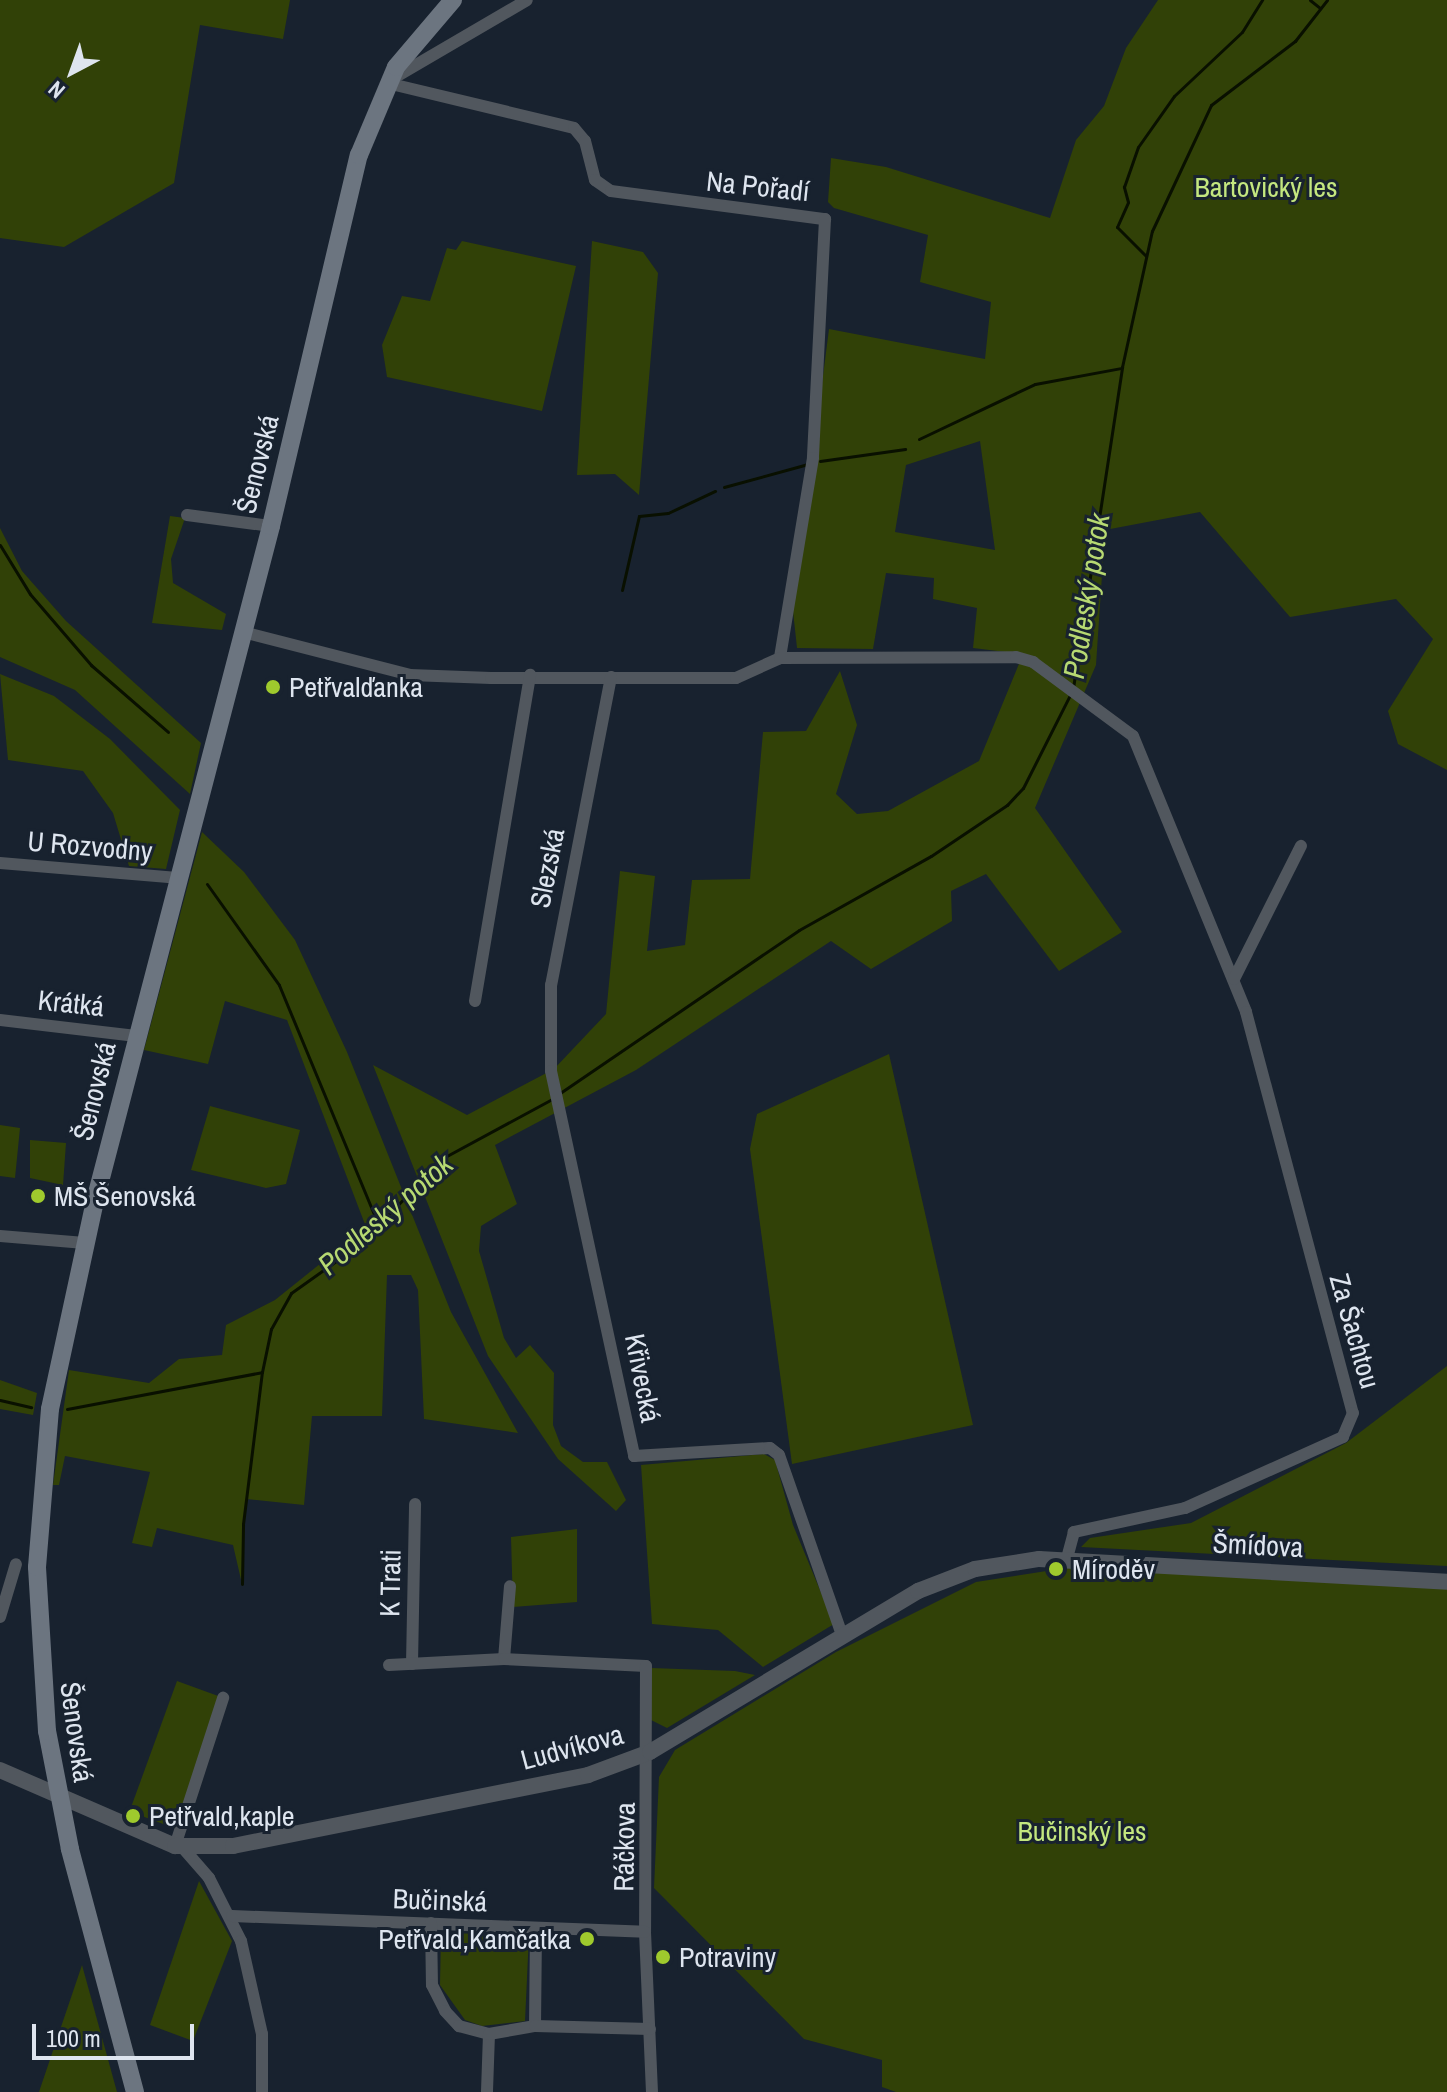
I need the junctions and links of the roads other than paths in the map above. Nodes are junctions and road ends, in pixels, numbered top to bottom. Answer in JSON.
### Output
{"nodes":[{"id":1,"x":453,"y":0,"type":"edge"},
{"id":2,"x":527,"y":0,"type":"edge"},
{"id":3,"x":387,"y":83,"type":"junction"},
{"id":4,"x":187,"y":515,"type":"dead end"},
{"id":5,"x":271,"y":526,"type":"junction"},
{"id":6,"x":243,"y":632,"type":"junction"},
{"id":7,"x":780,"y":658,"type":"junction"},
{"id":8,"x":530,"y":675,"type":"junction"},
{"id":9,"x":611,"y":677,"type":"junction"},
{"id":10,"x":1301,"y":846,"type":"dead end"},
{"id":11,"x":0,"y":863,"type":"edge"},
{"id":12,"x":177,"y":878,"type":"junction"},
{"id":13,"x":1234,"y":979,"type":"junction"},
{"id":14,"x":475,"y":1001,"type":"dead end"},
{"id":15,"x":0,"y":1020,"type":"edge"},
{"id":16,"x":136,"y":1036,"type":"junction"},
{"id":17,"x":551,"y":1071,"type":"joint"},
{"id":18,"x":0,"y":1236,"type":"edge"},
{"id":19,"x":85,"y":1243,"type":"junction"},
{"id":20,"x":415,"y":1504,"type":"dead end"},
{"id":21,"x":1066,"y":1561,"type":"junction"},
{"id":22,"x":16,"y":1564,"type":"dead end"},
{"id":23,"x":1447,"y":1582,"type":"edge"},
{"id":24,"x":510,"y":1586,"type":"dead end"},
{"id":25,"x":0,"y":1617,"type":"edge"},
{"id":26,"x":842,"y":1635,"type":"junction"},
{"id":27,"x":504,"y":1659,"type":"junction"},
{"id":28,"x":412,"y":1664,"type":"junction"},
{"id":29,"x":389,"y":1665,"type":"dead end"},
{"id":30,"x":223,"y":1698,"type":"dead end"},
{"id":31,"x":650,"y":1752,"type":"junction"},
{"id":32,"x":0,"y":1770,"type":"edge"},
{"id":33,"x":57,"y":1796,"type":"junction"},
{"id":34,"x":179,"y":1847,"type":"junction"},
{"id":35,"x":232,"y":1916,"type":"junction"},
{"id":36,"x":431,"y":1923,"type":"junction"},
{"id":37,"x":536,"y":1928,"type":"junction"},
{"id":38,"x":645,"y":1932,"type":"junction"},
{"id":39,"x":535,"y":2026,"type":"junction"},
{"id":40,"x":650,"y":2029,"type":"junction"},
{"id":41,"x":489,"y":2034,"type":"junction"},
{"id":42,"x":135,"y":2092,"type":"edge"},
{"id":43,"x":262,"y":2092,"type":"edge"},
{"id":44,"x":487,"y":2092,"type":"edge"},
{"id":45,"x":652,"y":2092,"type":"edge"}],
"edges":[{"from":1,"to":3,"type":"main road","name":"Šenovská"},
{"from":2,"to":3,"type":"street"},
{"from":3,"to":5,"type":"main road","name":"Šenovská"},
{"from":3,"to":7,"type":"street","name":"Na Pořadí"},
{"from":4,"to":5,"type":"street"},
{"from":5,"to":6,"type":"main road","name":"Šenovská"},
{"from":6,"to":8,"type":"street"},
{"from":6,"to":12,"type":"main road","name":"Šenovská"},
{"from":7,"to":9,"type":"street"},
{"from":7,"to":13,"type":"street","name":"Za Šachtou"},
{"from":8,"to":9,"type":"street"},
{"from":8,"to":14,"type":"street","name":"Slezská"},
{"from":9,"to":17,"type":"street","name":"Slezská"},
{"from":10,"to":13,"type":"street"},
{"from":11,"to":12,"type":"street","name":"U Rozvodny"},
{"from":12,"to":16,"type":"main road","name":"Šenovská"},
{"from":13,"to":21,"type":"street","name":"Za Šachtou"},
{"from":15,"to":16,"type":"street","name":"Krátká"},
{"from":16,"to":19,"type":"main road","name":"Šenovská"},
{"from":17,"to":26,"type":"street","name":"Křivecká"},
{"from":18,"to":19,"type":"street"},
{"from":19,"to":33,"type":"main road","name":"Šenovská"},
{"from":20,"to":28,"type":"street","name":"K Trati"},
{"from":21,"to":23,"type":"street","name":"Šmídova"},
{"from":21,"to":26,"type":"street","name":"Ludvíkova"},
{"from":22,"to":25,"type":"street"},
{"from":24,"to":27,"type":"street"},
{"from":26,"to":31,"type":"street","name":"Ludvíkova"},
{"from":27,"to":28,"type":"street"},
{"from":27,"to":31,"type":"street","name":"Ráčkova"},
{"from":28,"to":29,"type":"street"},
{"from":30,"to":34,"type":"street"},
{"from":31,"to":34,"type":"street","name":"Ludvíkova"},
{"from":31,"to":38,"type":"street","name":"Ráčkova"},
{"from":32,"to":33,"type":"street","name":"Ludvíkova"},
{"from":33,"to":34,"type":"street","name":"Ludvíkova"},
{"from":33,"to":42,"type":"main road","name":"Šenovská"},
{"from":34,"to":35,"type":"street"},
{"from":35,"to":36,"type":"street","name":"Bučinská"},
{"from":35,"to":43,"type":"street"},
{"from":36,"to":37,"type":"street","name":"Bučinská"},
{"from":36,"to":41,"type":"street"},
{"from":37,"to":38,"type":"street","name":"Bučinská"},
{"from":37,"to":39,"type":"street"},
{"from":38,"to":40,"type":"street","name":"Ráčkova"},
{"from":39,"to":40,"type":"street"},
{"from":39,"to":41,"type":"street"},
{"from":40,"to":45,"type":"street","name":"Ráčkova"},
{"from":41,"to":44,"type":"street"}]}
